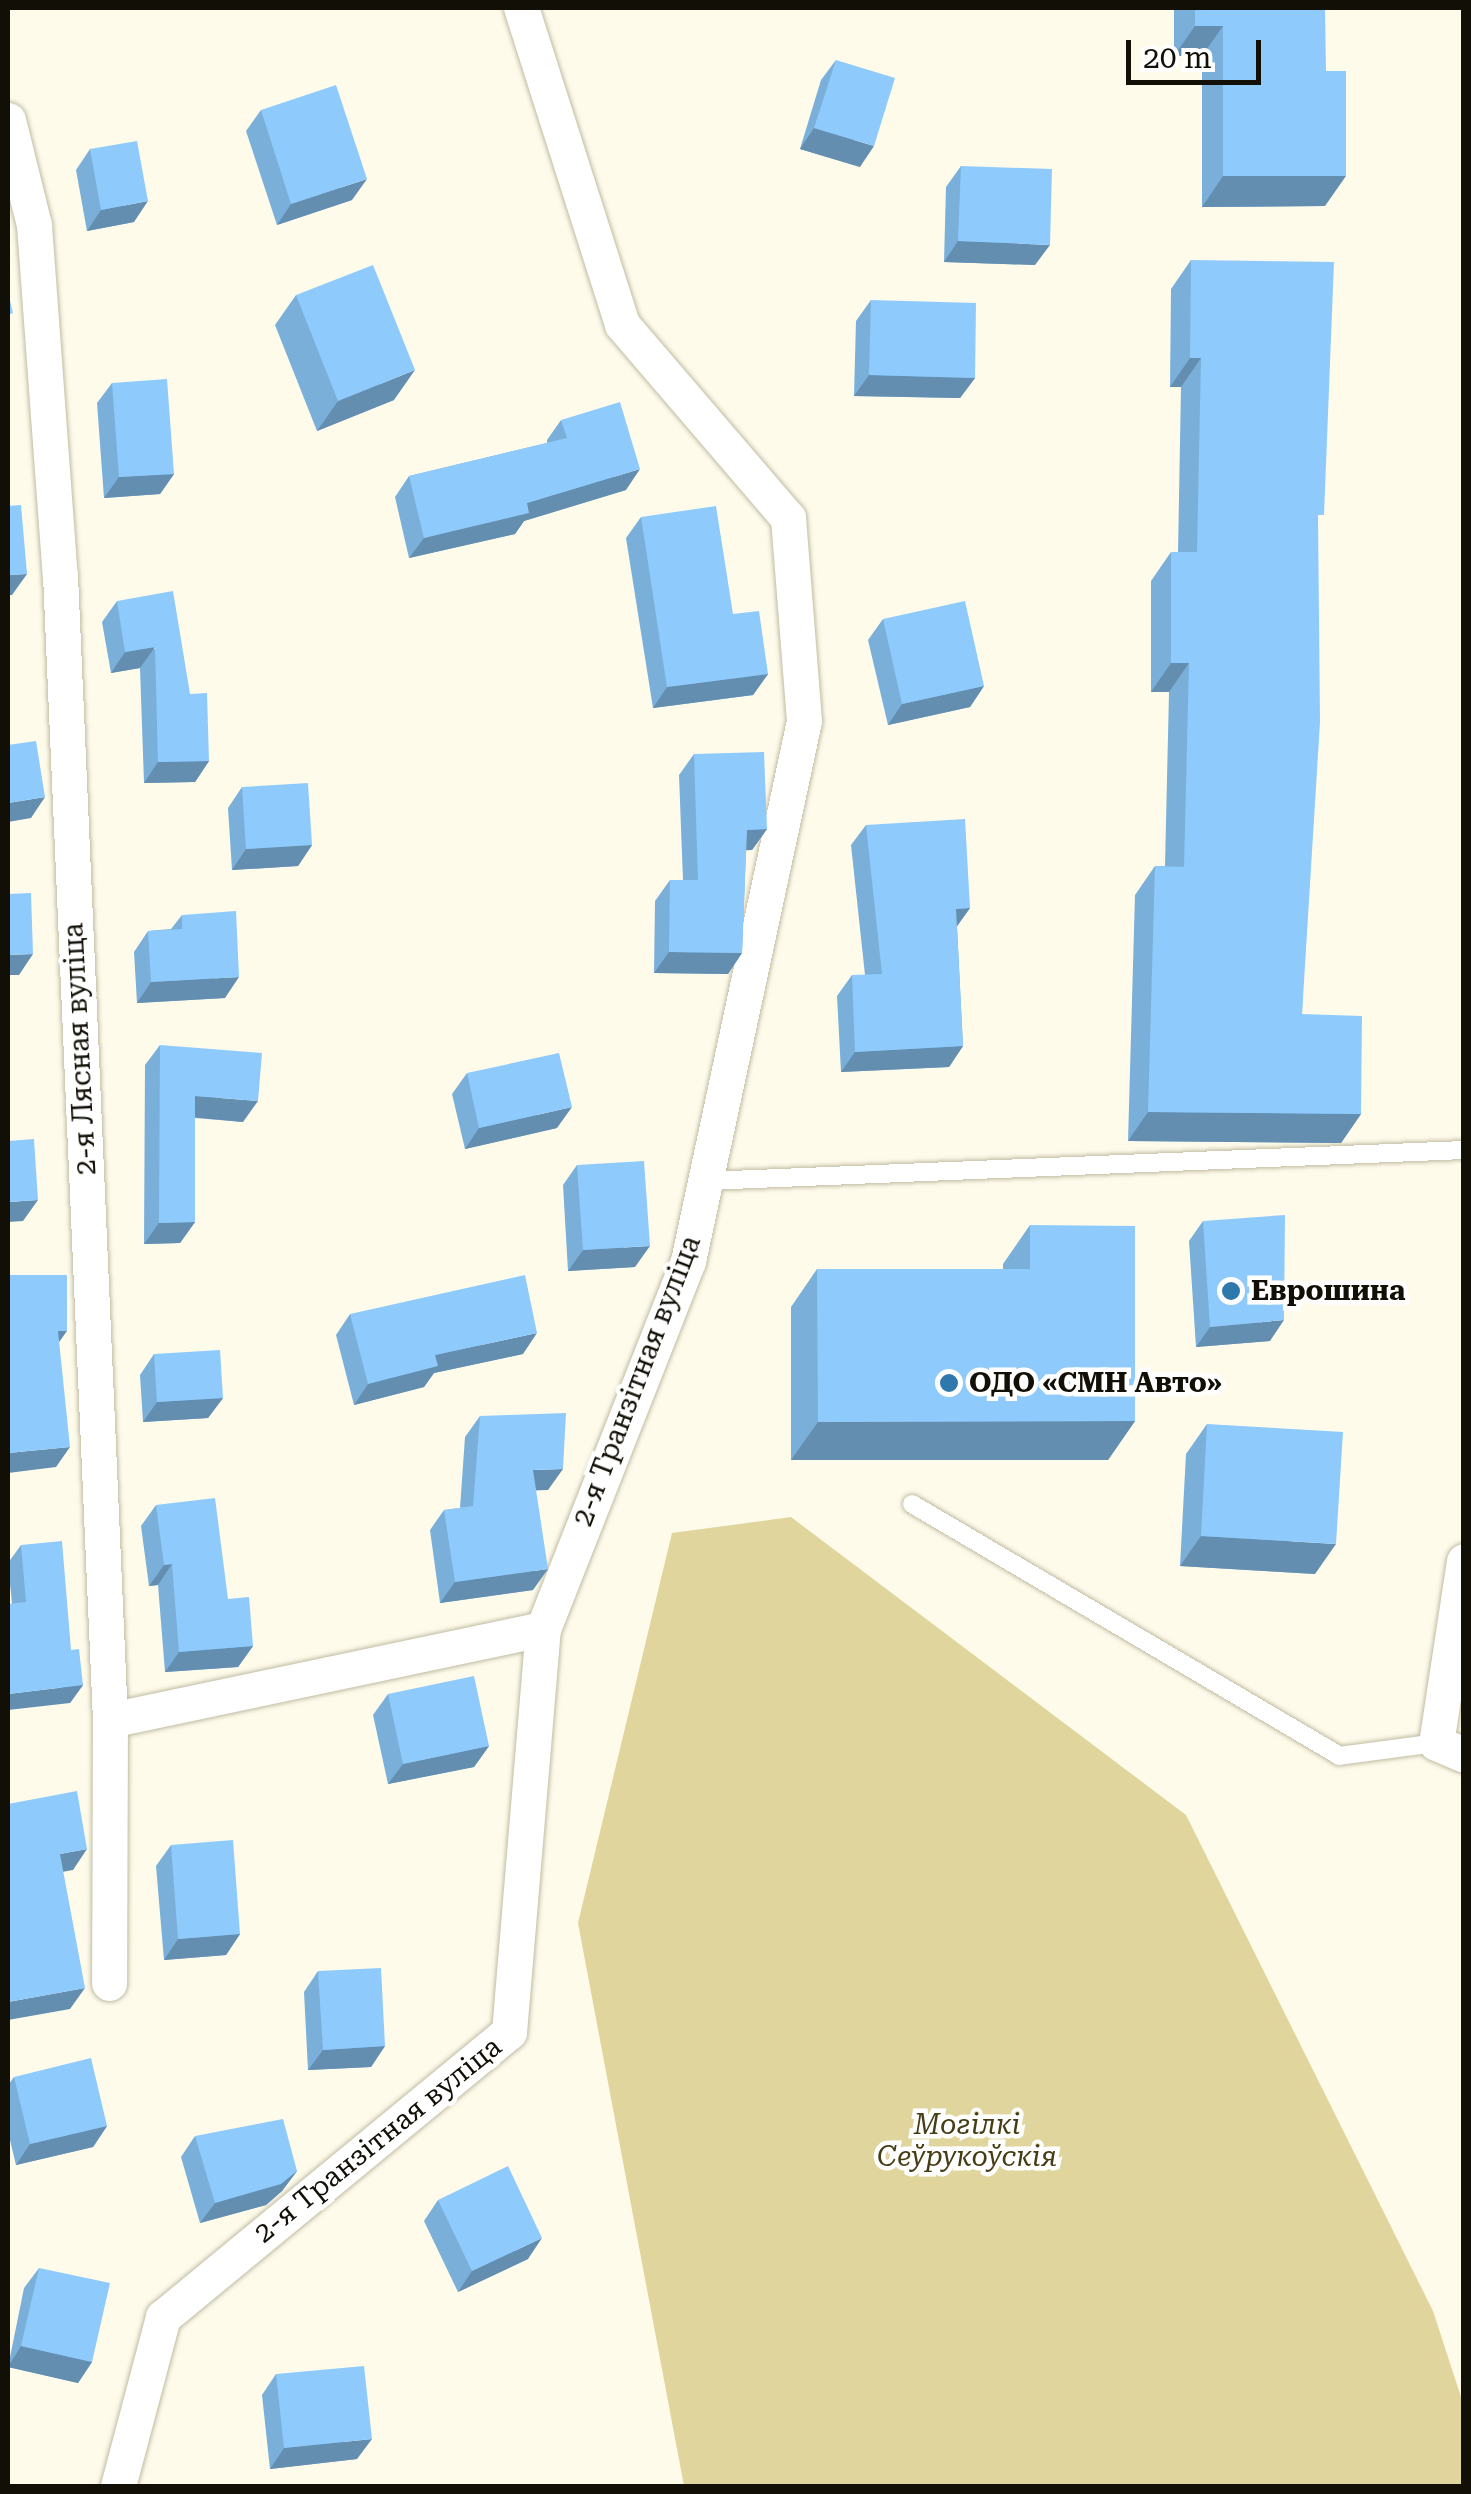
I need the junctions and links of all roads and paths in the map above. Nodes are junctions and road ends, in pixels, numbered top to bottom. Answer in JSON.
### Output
{"nodes":[{"id":1,"x":522,"y":8,"type":"edge"},
{"id":2,"x":8,"y":120,"type":"edge"},
{"id":3,"x":1464,"y":1150,"type":"edge"},
{"id":4,"x":706,"y":1181,"type":"junction"},
{"id":5,"x":912,"y":1504,"type":"dead end"},
{"id":6,"x":1464,"y":1560,"type":"edge"},
{"id":7,"x":542,"y":1629,"type":"junction"},
{"id":8,"x":110,"y":1720,"type":"junction"},
{"id":9,"x":1450,"y":1749,"type":"edge"},
{"id":10,"x":109,"y":1983,"type":"dead end"},
{"id":11,"x":118,"y":2486,"type":"edge"}],
"edges":[{"from":1,"to":4,"type":"street","name":"2-я Транзітная вуліца"},
{"from":2,"to":8,"type":"street","name":"2-я Лясная вуліца"},
{"from":3,"to":4,"type":"lane"},
{"from":4,"to":7,"type":"street","name":"2-я Транзітная вуліца"},
{"from":5,"to":9,"type":"lane"},
{"from":6,"to":9,"type":"street"},
{"from":7,"to":8,"type":"street"},
{"from":7,"to":11,"type":"street","name":"2-я Транзітная вуліца"},
{"from":8,"to":10,"type":"street","name":"2-я Лясная вуліца"}]}
